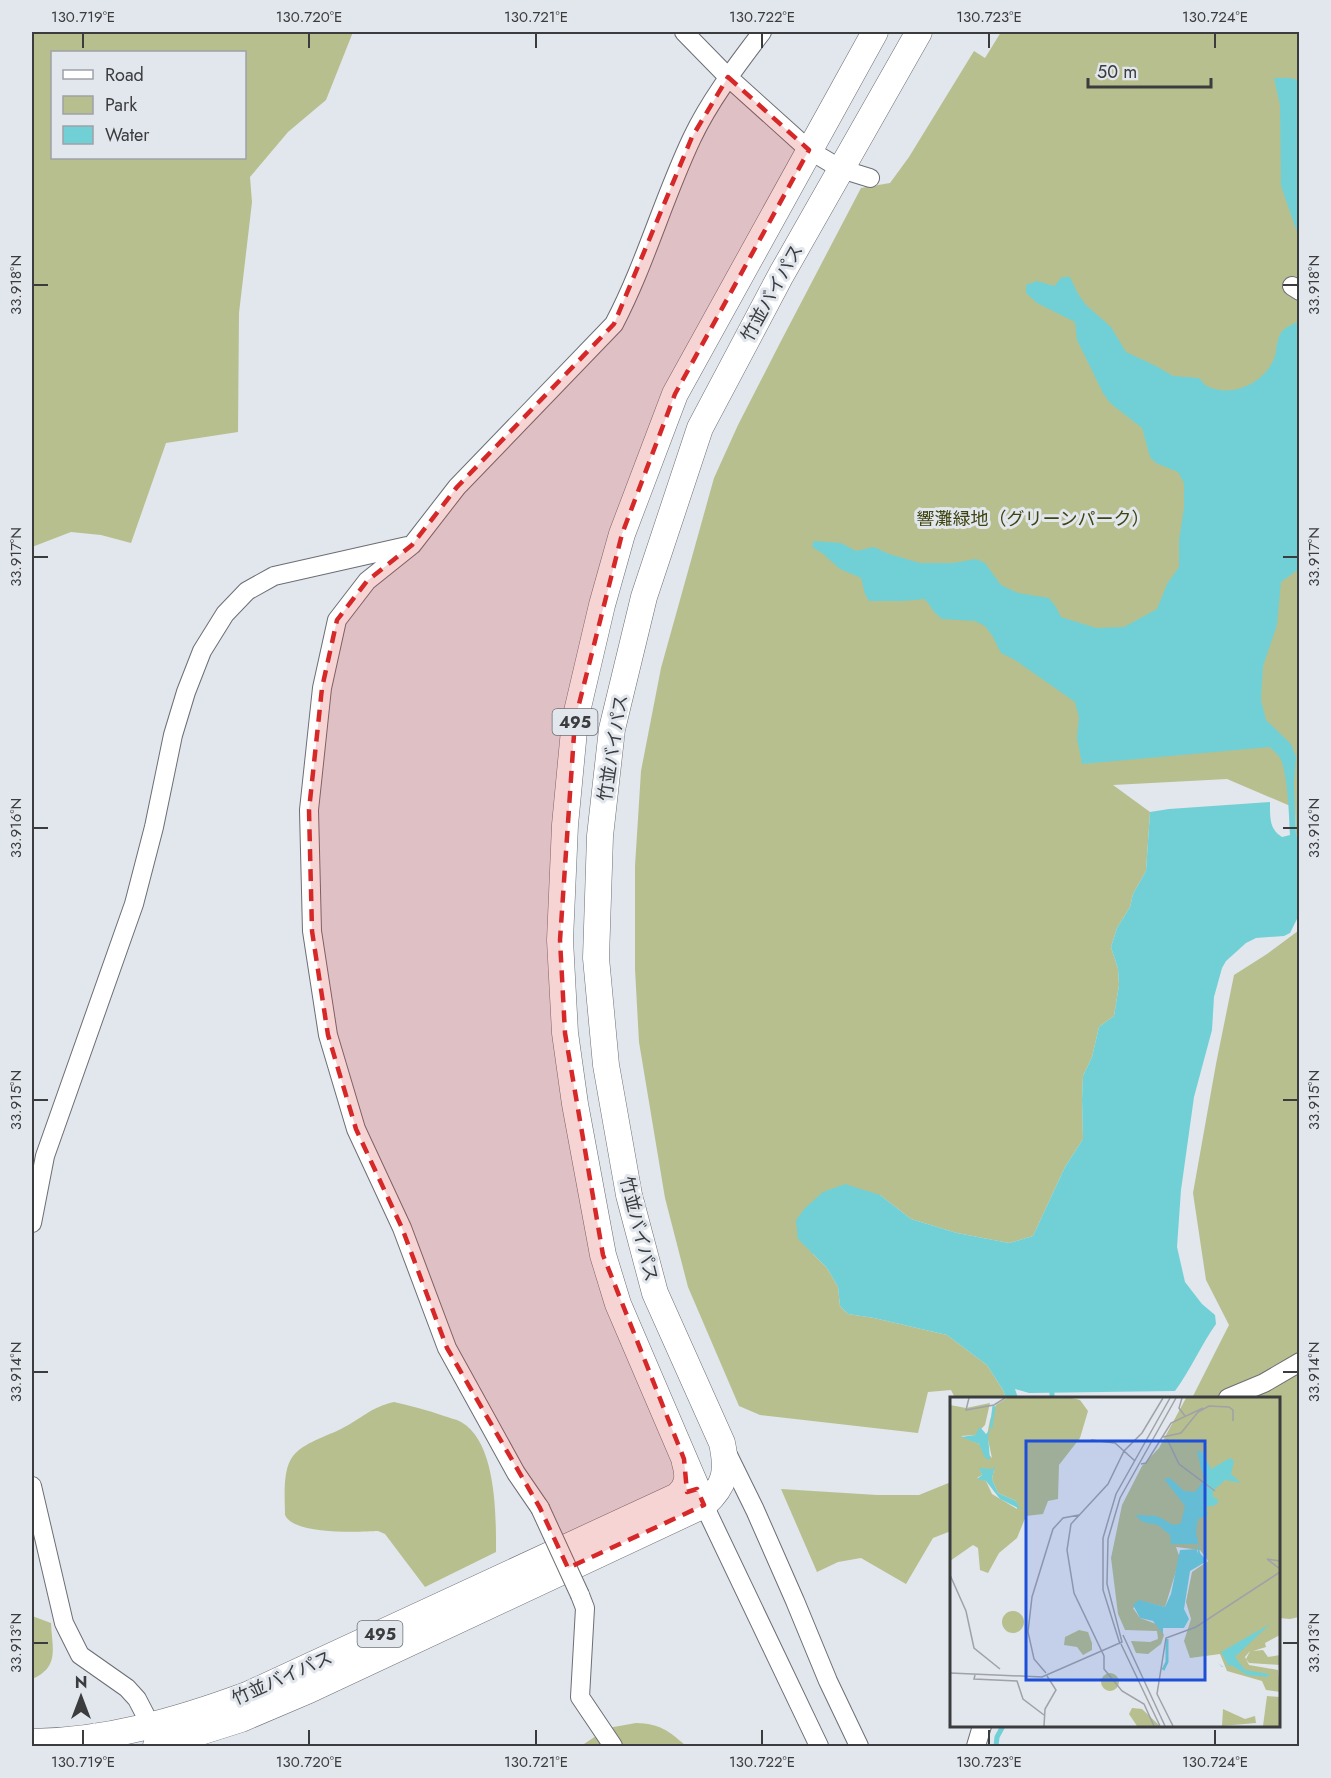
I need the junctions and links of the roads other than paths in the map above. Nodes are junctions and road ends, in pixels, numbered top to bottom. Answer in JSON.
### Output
{"nodes":[{"id":1,"x":684,"y":32,"type":"edge"},
{"id":2,"x":762,"y":32,"type":"edge"},
{"id":3,"x":875,"y":32,"type":"edge"},
{"id":4,"x":919,"y":32,"type":"edge"},
{"id":5,"x":728,"y":76,"type":"junction"},
{"id":6,"x":809,"y":150,"type":"junction"},
{"id":7,"x":842,"y":169,"type":"junction"},
{"id":8,"x":870,"y":178,"type":"dead end"},
{"id":9,"x":412,"y":545,"type":"junction"},
{"id":10,"x":32,"y":1223,"type":"edge"},
{"id":11,"x":1299,"y":1362,"type":"edge"},
{"id":12,"x":1229,"y":1397,"type":"edge"},
{"id":13,"x":722,"y":1443,"type":"junction"},
{"id":14,"x":32,"y":1486,"type":"edge"},
{"id":15,"x":747,"y":1493,"type":"junction"},
{"id":16,"x":697,"y":1498,"type":"junction"},
{"id":17,"x":981,"y":1727,"type":"edge"},
{"id":18,"x":155,"y":1741,"type":"edge"},
{"id":19,"x":32,"y":1742,"type":"edge"},
{"id":20,"x":613,"y":1746,"type":"edge"},
{"id":21,"x":819,"y":1746,"type":"edge"},
{"id":22,"x":860,"y":1746,"type":"edge"},
{"id":23,"x":976,"y":1746,"type":"edge"}],
"edges":[{"from":1,"to":5,"type":"street"},
{"from":2,"to":5,"type":"street"},
{"from":3,"to":6,"type":"highway","name":"竹並バイパス","number":"495"},
{"from":4,"to":7,"type":"highway","name":"竹並バイパス","number":"495"},
{"from":5,"to":6,"type":"street"},
{"from":5,"to":9,"type":"street"},
{"from":6,"to":7,"type":"street"},
{"from":6,"to":16,"type":"highway","name":"竹並バイパス","number":"495"},
{"from":7,"to":8,"type":"street"},
{"from":7,"to":13,"type":"highway","name":"竹並バイパス","number":"495"},
{"from":9,"to":10,"type":"street"},
{"from":9,"to":20,"type":"street","bridge":true},
{"from":11,"to":12,"type":"street"},
{"from":13,"to":15,"type":"street"},
{"from":13,"to":16,"type":"highway","name":"竹並バイパス","number":"495"},
{"from":14,"to":18,"type":"street"},
{"from":15,"to":16,"type":"street"},
{"from":15,"to":22,"type":"street"},
{"from":16,"to":18,"type":"highway","name":"竹並バイパス","number":"495"},
{"from":16,"to":21,"type":"street"},
{"from":17,"to":23,"type":"street"},
{"from":18,"to":19,"type":"highway","name":"竹並バイパス","number":"495"}]}
